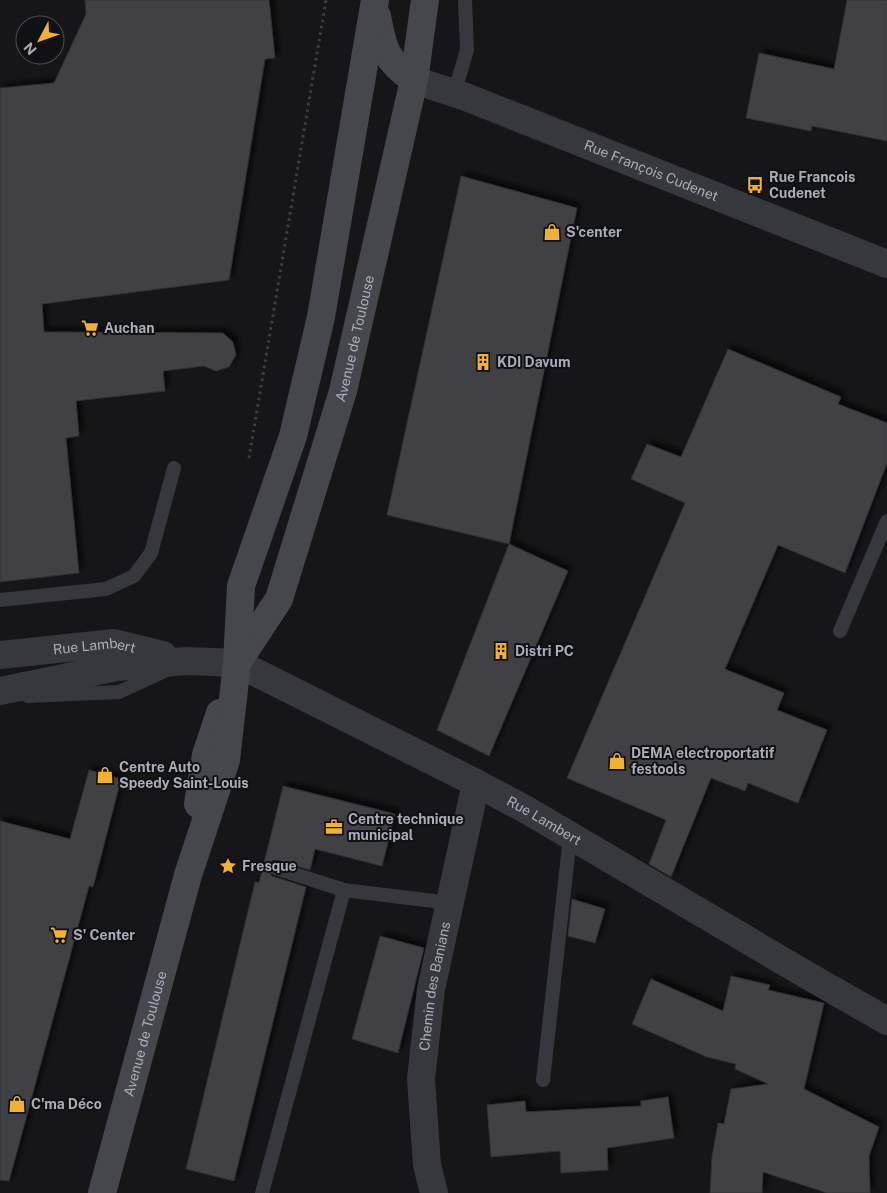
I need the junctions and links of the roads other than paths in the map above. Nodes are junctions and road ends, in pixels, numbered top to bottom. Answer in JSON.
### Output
{"nodes":[{"id":1,"x":425,"y":0,"type":"edge"},
{"id":2,"x":465,"y":0,"type":"edge"},
{"id":3,"x":375,"y":1,"type":"edge"},
{"id":4,"x":414,"y":80,"type":"junction"},
{"id":5,"x":454,"y":94,"type":"junction"},
{"id":6,"x":887,"y":264,"type":"edge"},
{"id":7,"x":174,"y":468,"type":"dead end"},
{"id":8,"x":887,"y":521,"type":"edge"},
{"id":9,"x":0,"y":600,"type":"edge"},
{"id":10,"x":840,"y":631,"type":"dead end"},
{"id":11,"x":0,"y":655,"type":"edge"},
{"id":12,"x":186,"y":661,"type":"junction"},
{"id":13,"x":237,"y":663,"type":"junction"},
{"id":14,"x":0,"y":690,"type":"edge"},
{"id":15,"x":0,"y":697,"type":"edge"},
{"id":16,"x":476,"y":783,"type":"junction"},
{"id":17,"x":570,"y":837,"type":"junction"},
{"id":18,"x":275,"y":868,"type":"dead end"},
{"id":19,"x":344,"y":890,"type":"junction"},
{"id":20,"x":450,"y":903,"type":"junction"},
{"id":21,"x":887,"y":1021,"type":"edge"},
{"id":22,"x":543,"y":1080,"type":"dead end"},
{"id":23,"x":102,"y":1193,"type":"edge"},
{"id":24,"x":262,"y":1193,"type":"edge"},
{"id":25,"x":434,"y":1193,"type":"edge"}],
"edges":[{"from":1,"to":4,"type":"main road","name":"Avenue de Toulouse"},
{"from":2,"to":5,"type":"lane"},
{"from":3,"to":4,"type":"main road"},
{"from":3,"to":13,"type":"main road","name":"Avenue de Toulouse"},
{"from":4,"to":5,"type":"street","name":"Rue François Cudenet"},
{"from":4,"to":13,"type":"main road","name":"Avenue de Toulouse"},
{"from":5,"to":6,"type":"street","name":"Rue François Cudenet"},
{"from":7,"to":9,"type":"lane"},
{"from":8,"to":10,"type":"lane"},
{"from":11,"to":12,"type":"street","name":"Rue Lambert"},
{"from":12,"to":13,"type":"street","name":"Rue Lambert"},
{"from":12,"to":14,"type":"street","name":"Rue Lambert"},
{"from":12,"to":15,"type":"lane"},
{"from":13,"to":16,"type":"street","name":"Rue Lambert"},
{"from":13,"to":23,"type":"main road","name":"Avenue de Toulouse"},
{"from":16,"to":17,"type":"street","name":"Rue Lambert"},
{"from":16,"to":20,"type":"street","name":"Chemin des Banians"},
{"from":17,"to":21,"type":"street","name":"Rue Lambert"},
{"from":17,"to":22,"type":"lane"},
{"from":18,"to":19,"type":"lane"},
{"from":19,"to":20,"type":"lane"},
{"from":19,"to":24,"type":"lane"},
{"from":20,"to":25,"type":"street","name":"Chemin des Banians"}]}
